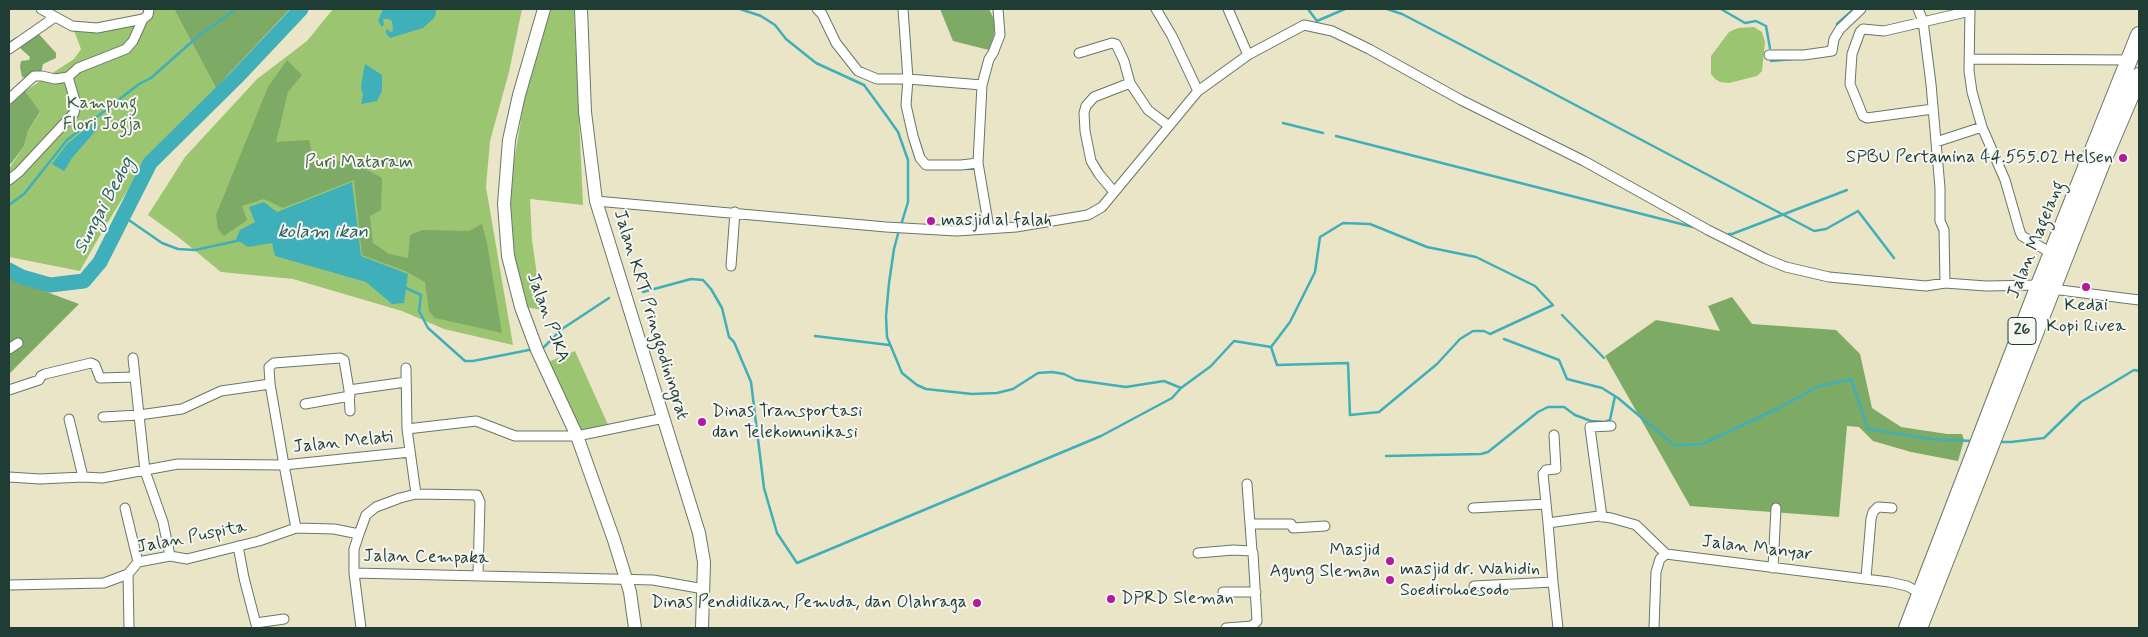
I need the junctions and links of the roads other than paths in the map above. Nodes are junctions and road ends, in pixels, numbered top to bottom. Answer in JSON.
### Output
{"nodes":[{"id":1,"x":41,"y":9,"type":"edge"},
{"id":2,"x":149,"y":9,"type":"edge"},
{"id":3,"x":544,"y":9,"type":"edge"},
{"id":4,"x":581,"y":9,"type":"edge"},
{"id":5,"x":903,"y":9,"type":"edge"},
{"id":6,"x":998,"y":9,"type":"edge"},
{"id":7,"x":1156,"y":9,"type":"edge"},
{"id":8,"x":1228,"y":9,"type":"edge"},
{"id":9,"x":1862,"y":9,"type":"edge"},
{"id":10,"x":1918,"y":9,"type":"edge"},
{"id":11,"x":819,"y":10,"type":"edge"},
{"id":12,"x":1970,"y":10,"type":"edge"},
{"id":13,"x":58,"y":16,"type":"edge"},
{"id":14,"x":143,"y":19,"type":"junction"},
{"id":15,"x":1923,"y":22,"type":"junction"},
{"id":16,"x":2139,"y":35,"type":"edge"},
{"id":17,"x":9,"y":49,"type":"edge"},
{"id":18,"x":1079,"y":53,"type":"dead end"},
{"id":19,"x":1248,"y":55,"type":"junction"},
{"id":20,"x":1769,"y":55,"type":"dead end"},
{"id":21,"x":1970,"y":59,"type":"junction"},
{"id":22,"x":2130,"y":60,"type":"junction"},
{"id":23,"x":2139,"y":76,"type":"edge"},
{"id":24,"x":68,"y":77,"type":"junction"},
{"id":25,"x":908,"y":79,"type":"junction"},
{"id":26,"x":1130,"y":83,"type":"junction"},
{"id":27,"x":982,"y":85,"type":"junction"},
{"id":28,"x":1198,"y":91,"type":"junction"},
{"id":29,"x":9,"y":99,"type":"edge"},
{"id":30,"x":1933,"y":109,"type":"junction"},
{"id":31,"x":1169,"y":126,"type":"junction"},
{"id":32,"x":1982,"y":127,"type":"junction"},
{"id":33,"x":1936,"y":142,"type":"junction"},
{"id":34,"x":978,"y":163,"type":"junction"},
{"id":35,"x":9,"y":180,"type":"edge"},
{"id":36,"x":1114,"y":192,"type":"junction"},
{"id":37,"x":596,"y":201,"type":"junction"},
{"id":38,"x":735,"y":212,"type":"junction"},
{"id":39,"x":990,"y":228,"type":"junction"},
{"id":40,"x":2053,"y":254,"type":"junction"},
{"id":41,"x":731,"y":266,"type":"dead end"},
{"id":42,"x":1945,"y":283,"type":"junction"},
{"id":43,"x":2046,"y":287,"type":"junction"},
{"id":44,"x":2139,"y":300,"type":"edge"},
{"id":45,"x":18,"y":343,"type":"dead end"},
{"id":46,"x":9,"y":349,"type":"edge"},
{"id":47,"x":134,"y":358,"type":"dead end"},
{"id":48,"x":406,"y":368,"type":"dead end"},
{"id":49,"x":134,"y":377,"type":"junction"},
{"id":50,"x":406,"y":382,"type":"junction"},
{"id":51,"x":270,"y":384,"type":"junction"},
{"id":52,"x":9,"y":390,"type":"edge"},
{"id":53,"x":349,"y":393,"type":"junction"},
{"id":54,"x":305,"y":404,"type":"dead end"},
{"id":55,"x":350,"y":411,"type":"dead end"},
{"id":56,"x":139,"y":415,"type":"junction"},
{"id":57,"x":103,"y":417,"type":"dead end"},
{"id":58,"x":664,"y":418,"type":"junction"},
{"id":59,"x":69,"y":419,"type":"dead end"},
{"id":60,"x":1611,"y":426,"type":"dead end"},
{"id":61,"x":407,"y":429,"type":"junction"},
{"id":62,"x":1554,"y":435,"type":"dead end"},
{"id":63,"x":577,"y":436,"type":"junction"},
{"id":64,"x":410,"y":452,"type":"junction"},
{"id":65,"x":284,"y":465,"type":"junction"},
{"id":66,"x":145,"y":471,"type":"junction"},
{"id":67,"x":9,"y":476,"type":"edge"},
{"id":68,"x":83,"y":477,"type":"junction"},
{"id":69,"x":1248,"y":484,"type":"dead end"},
{"id":70,"x":416,"y":494,"type":"junction"},
{"id":71,"x":1546,"y":504,"type":"junction"},
{"id":72,"x":125,"y":508,"type":"dead end"},
{"id":73,"x":1473,"y":508,"type":"dead end"},
{"id":74,"x":1776,"y":508,"type":"dead end"},
{"id":75,"x":1892,"y":508,"type":"dead end"},
{"id":76,"x":1602,"y":516,"type":"junction"},
{"id":77,"x":1548,"y":523,"type":"junction"},
{"id":78,"x":1251,"y":524,"type":"junction"},
{"id":79,"x":1325,"y":526,"type":"dead end"},
{"id":80,"x":296,"y":528,"type":"junction"},
{"id":81,"x":359,"y":534,"type":"junction"},
{"id":82,"x":238,"y":546,"type":"junction"},
{"id":83,"x":1252,"y":551,"type":"junction"},
{"id":84,"x":1198,"y":553,"type":"dead end"},
{"id":85,"x":1666,"y":554,"type":"junction"},
{"id":86,"x":170,"y":556,"type":"junction"},
{"id":87,"x":138,"y":562,"type":"junction"},
{"id":88,"x":1773,"y":568,"type":"junction"},
{"id":89,"x":354,"y":573,"type":"junction"},
{"id":90,"x":128,"y":574,"type":"junction"},
{"id":91,"x":478,"y":574,"type":"junction"},
{"id":92,"x":1866,"y":578,"type":"junction"},
{"id":93,"x":626,"y":580,"type":"junction"},
{"id":94,"x":1553,"y":582,"type":"junction"},
{"id":95,"x":9,"y":584,"type":"edge"},
{"id":96,"x":1474,"y":586,"type":"dead end"},
{"id":97,"x":704,"y":589,"type":"junction"},
{"id":98,"x":1223,"y":592,"type":"dead end"},
{"id":99,"x":1256,"y":592,"type":"junction"},
{"id":100,"x":1920,"y":593,"type":"junction"},
{"id":101,"x":284,"y":619,"type":"dead end"},
{"id":102,"x":256,"y":626,"type":"edge"},
{"id":103,"x":129,"y":628,"type":"edge"},
{"id":104,"x":361,"y":628,"type":"edge"},
{"id":105,"x":635,"y":628,"type":"edge"},
{"id":106,"x":702,"y":628,"type":"edge"},
{"id":107,"x":1226,"y":628,"type":"edge"},
{"id":108,"x":1558,"y":628,"type":"edge"},
{"id":109,"x":1654,"y":628,"type":"edge"},
{"id":110,"x":1907,"y":628,"type":"edge"},
{"id":111,"x":1920,"y":628,"type":"edge"}],
"edges":[{"from":1,"to":13,"type":"street"},
{"from":2,"to":14,"type":"street"},
{"from":3,"to":63,"type":"main road","name":"Jalan PJKA"},
{"from":4,"to":37,"type":"main road","name":"Jalan KRT Pringgodiningrat"},
{"from":5,"to":25,"type":"street"},
{"from":6,"to":27,"type":"street"},
{"from":7,"to":28,"type":"street"},
{"from":8,"to":19,"type":"street"},
{"from":9,"to":20,"type":"street"},
{"from":10,"to":15,"type":"street"},
{"from":11,"to":25,"type":"street"},
{"from":12,"to":15,"type":"street"},
{"from":12,"to":21,"type":"street"},
{"from":13,"to":14,"type":"street"},
{"from":13,"to":17,"type":"street"},
{"from":14,"to":24,"type":"street"},
{"from":15,"to":30,"type":"street"},
{"from":15,"to":30,"type":"street"},
{"from":16,"to":22,"type":"highway","name":"Jalan Magelang","number":"26"},
{"from":18,"to":26,"type":"street"},
{"from":19,"to":28,"type":"street"},
{"from":19,"to":42,"type":"street"},
{"from":21,"to":22,"type":"street"},
{"from":21,"to":32,"type":"street"},
{"from":22,"to":40,"type":"highway","name":"Jalan Magelang","number":"26"},
{"from":23,"to":43,"type":"highway","name":"Jalan Magelang","number":"26"},
{"from":24,"to":29,"type":"street"},
{"from":24,"to":35,"type":"street"},
{"from":25,"to":27,"type":"street"},
{"from":25,"to":34,"type":"street"},
{"from":26,"to":31,"type":"street"},
{"from":26,"to":36,"type":"street"},
{"from":27,"to":34,"type":"street"},
{"from":28,"to":31,"type":"street"},
{"from":30,"to":33,"type":"street"},
{"from":31,"to":36,"type":"street"},
{"from":32,"to":33,"type":"street"},
{"from":32,"to":40,"type":"street"},
{"from":33,"to":42,"type":"street"},
{"from":34,"to":39,"type":"street"},
{"from":36,"to":39,"type":"street"},
{"from":37,"to":38,"type":"street"},
{"from":37,"to":58,"type":"main road","name":"Jalan KRT Pringgodiningrat"},
{"from":38,"to":39,"type":"street"},
{"from":38,"to":41,"type":"street"},
{"from":40,"to":43,"type":"highway","name":"Jalan Magelang","number":"26"},
{"from":42,"to":43,"type":"street"},
{"from":43,"to":44,"type":"street"},
{"from":43,"to":100,"type":"highway","name":"Jalan Magelang","number":"26"},
{"from":43,"to":111,"type":"highway","name":"Jalan Magelang","number":"26"},
{"from":45,"to":46,"type":"street"},
{"from":47,"to":49,"type":"street"},
{"from":48,"to":50,"type":"street"},
{"from":49,"to":52,"type":"street"},
{"from":49,"to":56,"type":"street"},
{"from":50,"to":53,"type":"street"},
{"from":50,"to":61,"type":"street"},
{"from":51,"to":53,"type":"street"},
{"from":51,"to":56,"type":"street"},
{"from":51,"to":65,"type":"street","name":"Jalan Melati"},
{"from":53,"to":54,"type":"street"},
{"from":53,"to":55,"type":"street"},
{"from":56,"to":57,"type":"street"},
{"from":56,"to":66,"type":"street"},
{"from":58,"to":63,"type":"street"},
{"from":58,"to":97,"type":"main road","name":"Jalan KRT Pringgodiningrat"},
{"from":59,"to":68,"type":"street"},
{"from":60,"to":76,"type":"street"},
{"from":61,"to":63,"type":"street"},
{"from":61,"to":64,"type":"street"},
{"from":62,"to":71,"type":"street"},
{"from":63,"to":93,"type":"main road","name":"Jalan PJKA"},
{"from":64,"to":65,"type":"street","name":"Jalan Melati"},
{"from":64,"to":70,"type":"street"},
{"from":65,"to":66,"type":"street"},
{"from":65,"to":80,"type":"street"},
{"from":66,"to":68,"type":"street"},
{"from":66,"to":86,"type":"street"},
{"from":67,"to":68,"type":"street"},
{"from":69,"to":78,"type":"street"},
{"from":70,"to":81,"type":"street"},
{"from":70,"to":91,"type":"street"},
{"from":71,"to":73,"type":"street"},
{"from":71,"to":77,"type":"street"},
{"from":72,"to":87,"type":"street"},
{"from":74,"to":88,"type":"street"},
{"from":75,"to":92,"type":"street"},
{"from":76,"to":77,"type":"street"},
{"from":76,"to":85,"type":"street"},
{"from":77,"to":94,"type":"street"},
{"from":78,"to":79,"type":"street"},
{"from":78,"to":83,"type":"street"},
{"from":80,"to":81,"type":"street","name":"Jalan Cempaka"},
{"from":80,"to":82,"type":"street","name":"Jalan Puspita"},
{"from":81,"to":89,"type":"street","name":"Jalan Cempaka"},
{"from":82,"to":86,"type":"street","name":"Jalan Puspita"},
{"from":82,"to":102,"type":"street"},
{"from":83,"to":84,"type":"street"},
{"from":83,"to":99,"type":"street"},
{"from":85,"to":88,"type":"street","name":"Jalan Manyar"},
{"from":85,"to":109,"type":"street"},
{"from":86,"to":87,"type":"street","name":"Jalan Puspita"},
{"from":87,"to":90,"type":"street","name":"Jalan Puspita"},
{"from":88,"to":92,"type":"street","name":"Jalan Manyar"},
{"from":89,"to":91,"type":"street","name":"Jalan Cempaka"},
{"from":89,"to":104,"type":"street"},
{"from":90,"to":95,"type":"street","name":"Jalan Puspita"},
{"from":90,"to":103,"type":"street"},
{"from":91,"to":93,"type":"street","name":"Jalan Cempaka"},
{"from":92,"to":100,"type":"street","name":"Jalan Manyar"},
{"from":93,"to":97,"type":"street","name":"Jalan Cempaka"},
{"from":93,"to":105,"type":"main road","name":"Jalan PJKA"},
{"from":94,"to":96,"type":"street"},
{"from":94,"to":108,"type":"street"},
{"from":97,"to":106,"type":"main road","name":"Jalan KRT Pringgodiningrat"},
{"from":98,"to":99,"type":"street"},
{"from":99,"to":107,"type":"street"},
{"from":100,"to":110,"type":"highway","name":"Jalan Magelang","number":"26"},
{"from":101,"to":102,"type":"street"}]}
